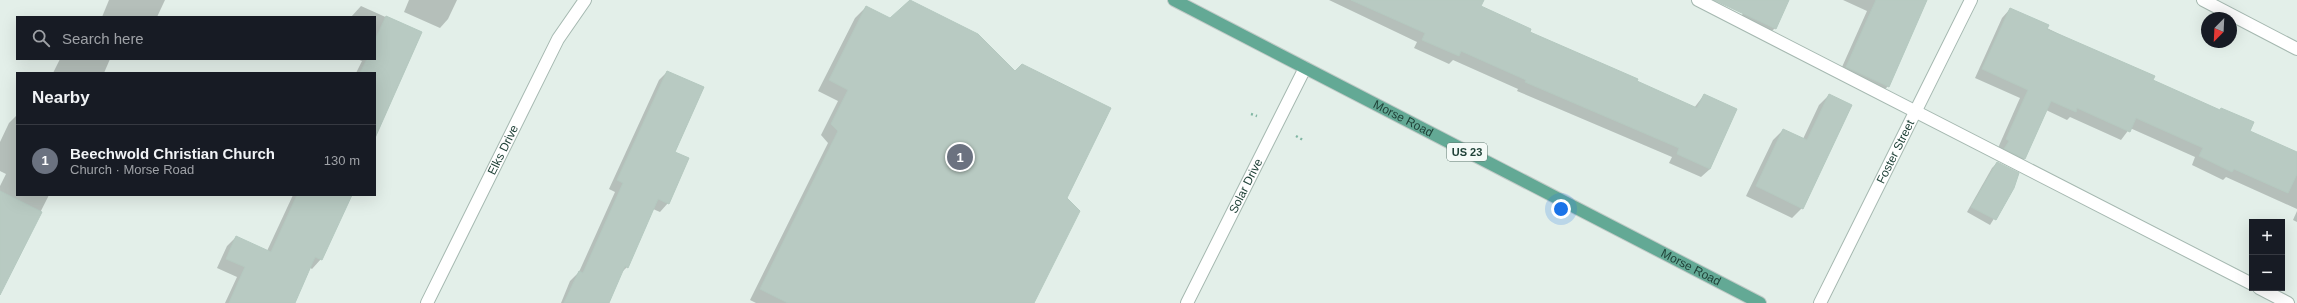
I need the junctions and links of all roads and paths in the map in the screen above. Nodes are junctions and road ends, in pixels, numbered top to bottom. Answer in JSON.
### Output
{"nodes":[{"id":1,"x":585,"y":0,"type":"edge"},
{"id":2,"x":1174,"y":0,"type":"edge"},
{"id":3,"x":1698,"y":0,"type":"edge"},
{"id":4,"x":1971,"y":0,"type":"edge"},
{"id":5,"x":2203,"y":0,"type":"edge"},
{"id":6,"x":2297,"y":49,"type":"edge"},
{"id":7,"x":1305,"y":68,"type":"junction"},
{"id":8,"x":1915,"y":111,"type":"junction"},
{"id":9,"x":2249,"y":282,"type":"edge"},
{"id":10,"x":2265,"y":291,"type":"edge"},
{"id":11,"x":427,"y":303,"type":"edge"},
{"id":12,"x":1186,"y":303,"type":"edge"},
{"id":13,"x":1760,"y":303,"type":"edge"},
{"id":14,"x":1820,"y":303,"type":"edge"},
{"id":15,"x":2288,"y":303,"type":"edge"}],
"edges":[{"from":1,"to":11,"type":"street","name":"Elks Drive"},
{"from":2,"to":7,"type":"main road","name":"Morse Road","number":"US 23"},
{"from":3,"to":8,"type":"street"},
{"from":4,"to":8,"type":"street","name":"Foster Street"},
{"from":5,"to":6,"type":"street"},
{"from":7,"to":12,"type":"street","name":"Solar Drive"},
{"from":7,"to":13,"type":"main road","name":"Morse Road","number":"US 23"},
{"from":8,"to":9,"type":"street"},
{"from":8,"to":14,"type":"street","name":"Foster Street"},
{"from":10,"to":15,"type":"street"}]}
